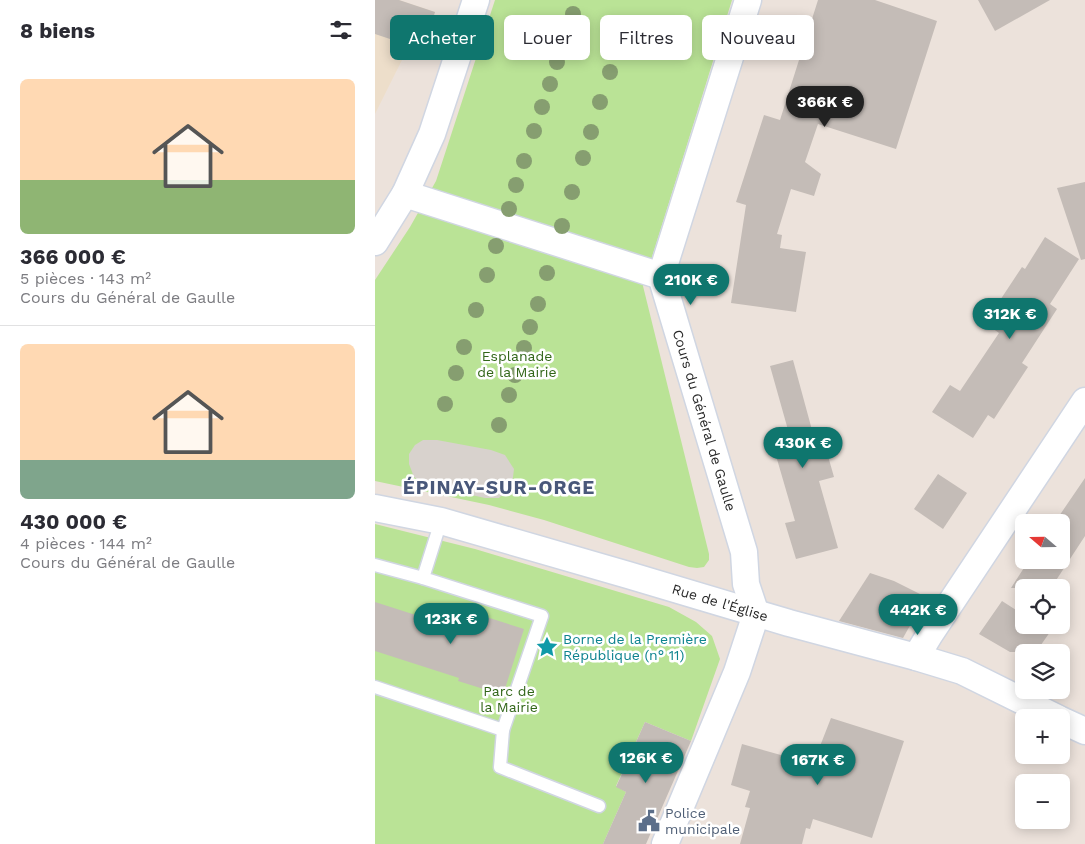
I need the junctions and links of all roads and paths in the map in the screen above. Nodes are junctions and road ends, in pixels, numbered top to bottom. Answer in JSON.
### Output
{"nodes":[{"id":1,"x":476,"y":0,"type":"edge"},
{"id":2,"x":748,"y":0,"type":"edge"},
{"id":3,"x":405,"y":194,"type":"junction"},
{"id":4,"x":375,"y":242,"type":"edge"},
{"id":5,"x":661,"y":276,"type":"junction"},
{"id":6,"x":1085,"y":401,"type":"edge"},
{"id":7,"x":375,"y":508,"type":"edge"},
{"id":8,"x":441,"y":521,"type":"junction"},
{"id":9,"x":375,"y":565,"type":"edge"},
{"id":10,"x":423,"y":578,"type":"junction"},
{"id":11,"x":756,"y":614,"type":"junction"},
{"id":12,"x":917,"y":657,"type":"junction"},
{"id":13,"x":375,"y":687,"type":"edge"},
{"id":14,"x":1039,"y":709,"type":"edge"},
{"id":15,"x":1070,"y":724,"type":"edge"},
{"id":16,"x":503,"y":730,"type":"junction"},
{"id":17,"x":1085,"y":731,"type":"edge"},
{"id":18,"x":599,"y":806,"type":"dead end"},
{"id":19,"x":665,"y":844,"type":"edge"}],
"edges":[{"from":1,"to":3,"type":"street"},
{"from":2,"to":5,"type":"street"},
{"from":3,"to":4,"type":"street"},
{"from":3,"to":5,"type":"street"},
{"from":5,"to":11,"type":"street","name":"Cours du Général de Gaulle"},
{"from":6,"to":12,"type":"street"},
{"from":7,"to":8,"type":"street","name":"Rue de l'Église"},
{"from":8,"to":10,"type":"lane"},
{"from":8,"to":11,"type":"street","name":"Rue de l'Église"},
{"from":9,"to":10,"type":"lane"},
{"from":10,"to":16,"type":"lane"},
{"from":11,"to":12,"type":"street","name":"Rue de l'Église"},
{"from":11,"to":19,"type":"street"},
{"from":12,"to":14,"type":"street","name":"Rue de l'Église"},
{"from":13,"to":16,"type":"lane"},
{"from":15,"to":17,"type":"street"},
{"from":16,"to":18,"type":"lane"}]}
